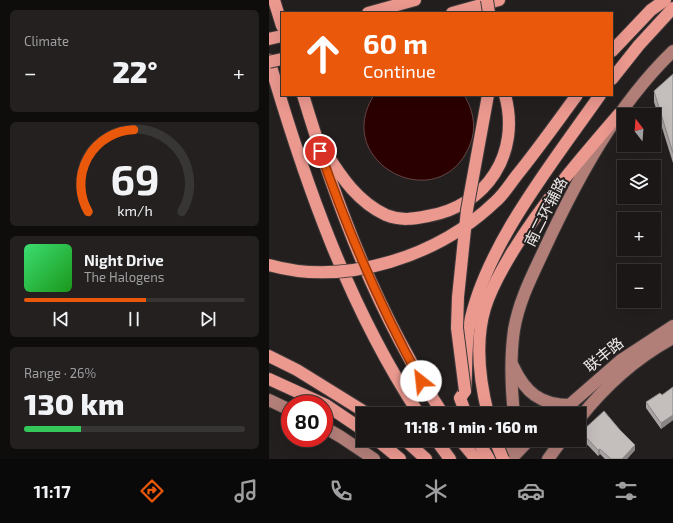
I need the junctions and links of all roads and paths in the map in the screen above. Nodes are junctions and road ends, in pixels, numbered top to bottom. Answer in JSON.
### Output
{"nodes":[{"id":1,"x":274,"y":0,"type":"edge"},
{"id":2,"x":415,"y":0,"type":"edge"},
{"id":3,"x":487,"y":0,"type":"edge"},
{"id":4,"x":499,"y":0,"type":"edge"},
{"id":5,"x":665,"y":0,"type":"edge"},
{"id":6,"x":673,"y":8,"type":"edge"},
{"id":7,"x":372,"y":12,"type":"edge"},
{"id":8,"x":456,"y":12,"type":"edge"},
{"id":9,"x":489,"y":12,"type":"edge"},
{"id":10,"x":281,"y":23,"type":"edge"},
{"id":11,"x":281,"y":36,"type":"edge"},
{"id":12,"x":269,"y":40,"type":"edge"},
{"id":13,"x":613,"y":50,"type":"edge"},
{"id":14,"x":673,"y":51,"type":"edge"},
{"id":15,"x":281,"y":59,"type":"edge"},
{"id":16,"x":269,"y":61,"type":"edge"},
{"id":17,"x":613,"y":79,"type":"edge"},
{"id":18,"x":303,"y":96,"type":"edge"},
{"id":19,"x":488,"y":96,"type":"edge"},
{"id":20,"x":505,"y":96,"type":"edge"},
{"id":21,"x":576,"y":96,"type":"edge"},
{"id":22,"x":599,"y":96,"type":"edge"},
{"id":23,"x":623,"y":108,"type":"edge"},
{"id":24,"x":617,"y":116,"type":"edge"},
{"id":25,"x":617,"y":117,"type":"edge"},
{"id":26,"x":315,"y":136,"type":"junction"},
{"id":27,"x":269,"y":265,"type":"edge"},
{"id":28,"x":673,"y":326,"type":"edge"},
{"id":29,"x":673,"y":338,"type":"edge"},
{"id":30,"x":269,"y":356,"type":"edge"},
{"id":31,"x":511,"y":361,"type":"junction"},
{"id":32,"x":269,"y":379,"type":"edge"},
{"id":33,"x":465,"y":391,"type":"junction"},
{"id":34,"x":269,"y":400,"type":"edge"},
{"id":35,"x":569,"y":405,"type":"joint"},
{"id":36,"x":281,"y":406,"type":"edge"},
{"id":37,"x":357,"y":407,"type":"edge"},
{"id":38,"x":415,"y":407,"type":"edge"},
{"id":39,"x":438,"y":407,"type":"edge"},
{"id":40,"x":463,"y":407,"type":"edge"},
{"id":41,"x":486,"y":407,"type":"edge"},
{"id":42,"x":514,"y":407,"type":"edge"},
{"id":43,"x":586,"y":410,"type":"edge"},
{"id":44,"x":356,"y":425,"type":"edge"},
{"id":45,"x":333,"y":432,"type":"edge"},
{"id":46,"x":385,"y":447,"type":"edge"},
{"id":47,"x":413,"y":447,"type":"edge"},
{"id":48,"x":441,"y":447,"type":"edge"},
{"id":49,"x":466,"y":447,"type":"edge"},
{"id":50,"x":481,"y":447,"type":"edge"},
{"id":51,"x":498,"y":447,"type":"edge"},
{"id":52,"x":515,"y":447,"type":"edge"},
{"id":53,"x":518,"y":447,"type":"edge"},
{"id":54,"x":522,"y":447,"type":"edge"},
{"id":55,"x":557,"y":447,"type":"edge"},
{"id":56,"x":373,"y":459,"type":"edge"},
{"id":57,"x":400,"y":459,"type":"edge"},
{"id":58,"x":426,"y":459,"type":"edge"},
{"id":59,"x":450,"y":459,"type":"edge"},
{"id":60,"x":476,"y":459,"type":"edge"},
{"id":61,"x":489,"y":459,"type":"edge"},
{"id":62,"x":502,"y":459,"type":"edge"},
{"id":63,"x":511,"y":459,"type":"edge"},
{"id":64,"x":526,"y":459,"type":"edge"},
{"id":65,"x":548,"y":459,"type":"edge"}],
"edges":[{"from":1,"to":10,"type":"highway"},
{"from":2,"to":7,"type":"highway"},
{"from":3,"to":9,"type":"highway","bridge":true},
{"from":4,"to":8,"type":"highway"},
{"from":5,"to":13,"type":"highway"},
{"from":6,"to":17,"type":"highway"},
{"from":11,"to":12,"type":"highway"},
{"from":14,"to":23,"type":"main road","name":"南二环辅路"},
{"from":15,"to":16,"type":"highway","bridge":true},
{"from":16,"to":38,"type":"highway"},
{"from":18,"to":26,"type":"highway"},
{"from":19,"to":33,"type":"highway","bridge":true},
{"from":20,"to":26,"type":"highway"},
{"from":21,"to":27,"type":"highway","bridge":true},
{"from":22,"to":33,"type":"highway","bridge":true},
{"from":24,"to":41,"type":"highway"},
{"from":25,"to":31,"type":"main road","name":"南二环辅路"},
{"from":26,"to":39,"type":"highway"},
{"from":28,"to":35,"type":"main road","name":"联丰路"},
{"from":29,"to":43,"type":"main road","name":"联丰路"},
{"from":30,"to":37,"type":"highway"},
{"from":31,"to":35,"type":"main road"},
{"from":31,"to":42,"type":"main road","name":"南二环辅路"},
{"from":32,"to":44,"type":"highway"},
{"from":33,"to":40,"type":"highway"},
{"from":34,"to":36,"type":"main road"},
{"from":45,"to":56,"type":"main road"},
{"from":46,"to":57,"type":"highway"},
{"from":47,"to":58,"type":"highway"},
{"from":48,"to":59,"type":"highway"},
{"from":49,"to":60,"type":"highway"},
{"from":50,"to":61,"type":"highway"},
{"from":51,"to":62,"type":"highway","bridge":true},
{"from":52,"to":62,"type":"main road"},
{"from":53,"to":63,"type":"main road"},
{"from":54,"to":64,"type":"main road"},
{"from":55,"to":65,"type":"main road"}]}
